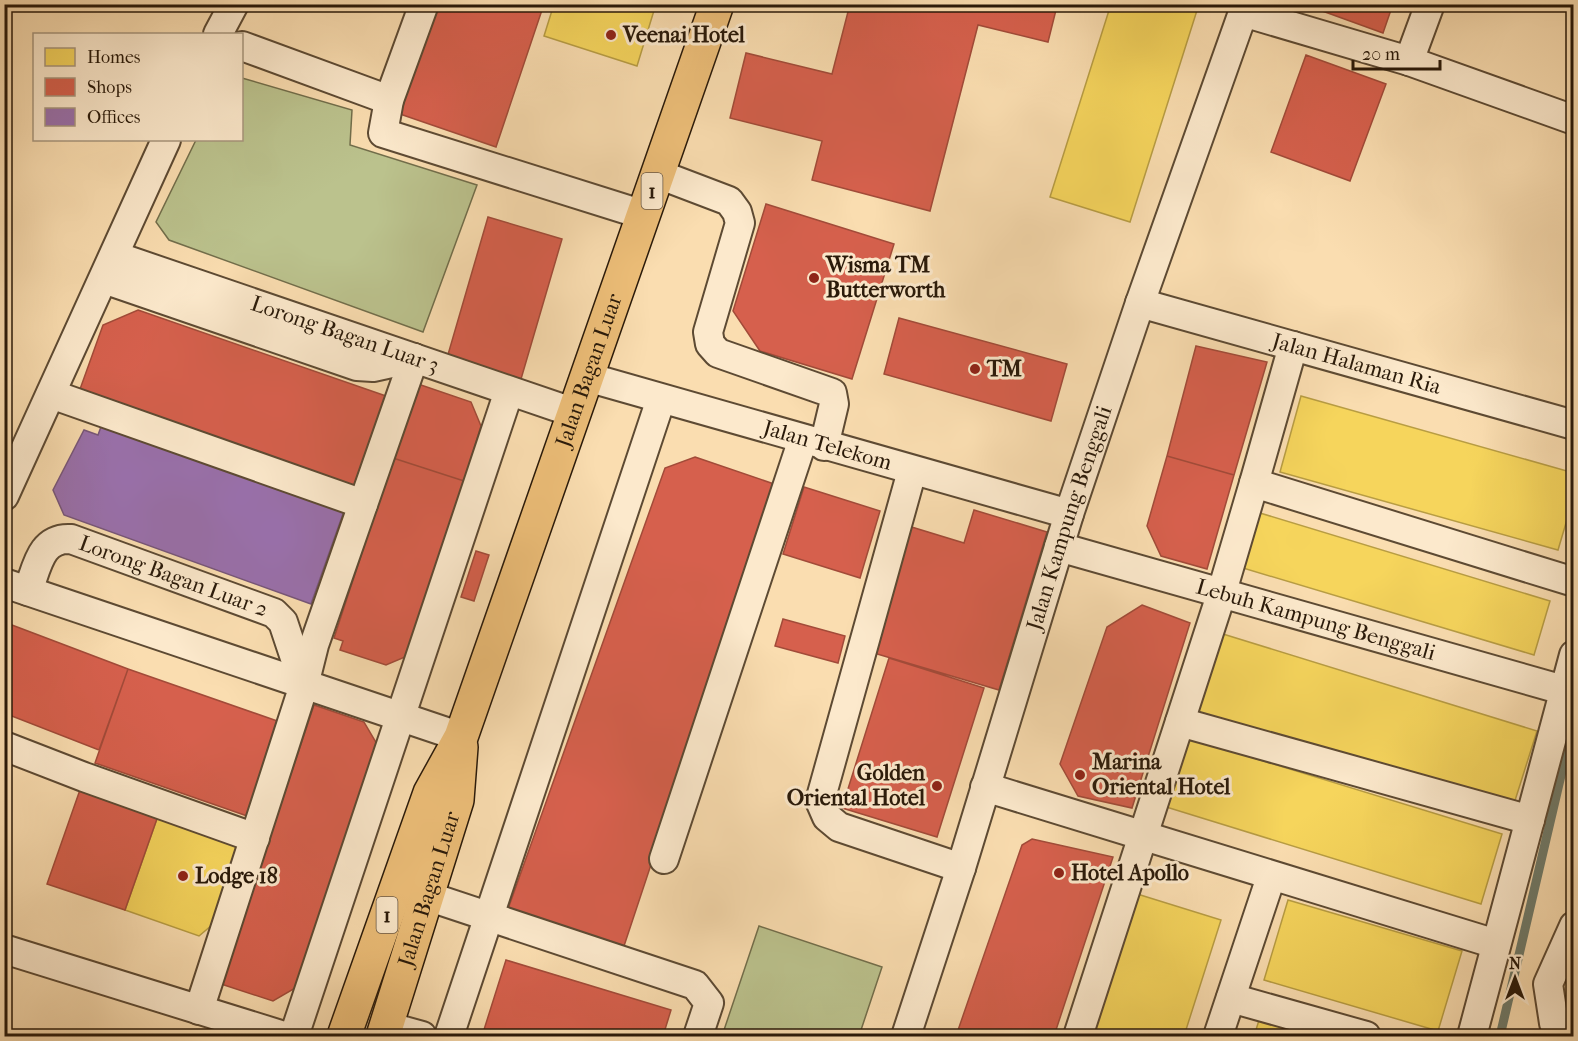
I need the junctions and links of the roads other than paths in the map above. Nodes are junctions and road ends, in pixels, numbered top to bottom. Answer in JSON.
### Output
{"nodes":[{"id":1,"x":234,"y":4,"type":"edge"},
{"id":2,"x":424,"y":4,"type":"edge"},
{"id":3,"x":717,"y":4,"type":"edge"},
{"id":4,"x":1430,"y":4,"type":"edge"},
{"id":5,"x":1245,"y":8,"type":"edge"},
{"id":6,"x":219,"y":33,"type":"edge"},
{"id":7,"x":243,"y":46,"type":"edge"},
{"id":8,"x":1409,"y":61,"type":"junction"},
{"id":9,"x":389,"y":100,"type":"junction"},
{"id":10,"x":1574,"y":120,"type":"edge"},
{"id":11,"x":166,"y":141,"type":"edge"},
{"id":12,"x":658,"y":174,"type":"junction"},
{"id":13,"x":644,"y":214,"type":"junction"},
{"id":14,"x":110,"y":267,"type":"junction"},
{"id":15,"x":1140,"y":303,"type":"junction"},
{"id":16,"x":1293,"y":346,"type":"junction"},
{"id":17,"x":414,"y":358,"type":"junction"},
{"id":18,"x":587,"y":378,"type":"junction"},
{"id":19,"x":509,"y":391,"type":"junction"},
{"id":20,"x":51,"y":394,"type":"junction"},
{"id":21,"x":661,"y":399,"type":"junction"},
{"id":22,"x":574,"y":413,"type":"junction"},
{"id":23,"x":1574,"y":425,"type":"edge"},
{"id":24,"x":814,"y":442,"type":"junction"},
{"id":25,"x":13,"y":455,"type":"edge"},
{"id":26,"x":912,"y":471,"type":"junction"},
{"id":27,"x":1254,"y":483,"type":"junction"},
{"id":28,"x":4,"y":496,"type":"edge"},
{"id":29,"x":363,"y":504,"type":"junction"},
{"id":30,"x":1069,"y":514,"type":"junction"},
{"id":31,"x":1059,"y":547,"type":"junction"},
{"id":32,"x":1574,"y":582,"type":"edge"},
{"id":33,"x":16,"y":587,"type":"edge"},
{"id":34,"x":1221,"y":595,"type":"junction"},
{"id":35,"x":1574,"y":655,"type":"edge"},
{"id":36,"x":304,"y":685,"type":"junction"},
{"id":37,"x":1569,"y":692,"type":"edge"},
{"id":38,"x":400,"y":717,"type":"junction"},
{"id":39,"x":1180,"y":722,"type":"junction"},
{"id":40,"x":461,"y":737,"type":"junction"},
{"id":41,"x":4,"y":746,"type":"edge"},
{"id":42,"x":985,"y":787,"type":"junction"},
{"id":43,"x":1530,"y":820,"type":"junction"},
{"id":44,"x":1143,"y":836,"type":"junction"},
{"id":45,"x":255,"y":838,"type":"junction"},
{"id":46,"x":664,"y":859,"type":"dead end"},
{"id":47,"x":961,"y":868,"type":"junction"},
{"id":48,"x":1271,"y":877,"type":"junction"},
{"id":49,"x":427,"y":896,"type":"junction"},
{"id":50,"x":489,"y":917,"type":"junction"},
{"id":51,"x":1574,"y":926,"type":"edge"},
{"id":52,"x":1496,"y":944,"type":"junction"},
{"id":53,"x":4,"y":949,"type":"edge"},
{"id":54,"x":1231,"y":998,"type":"junction"},
{"id":55,"x":199,"y":1011,"type":"junction"},
{"id":56,"x":384,"y":1031,"type":"edge"},
{"id":57,"x":284,"y":1036,"type":"edge"},
{"id":58,"x":294,"y":1036,"type":"edge"},
{"id":59,"x":344,"y":1036,"type":"edge"},
{"id":60,"x":422,"y":1036,"type":"edge"},
{"id":61,"x":449,"y":1036,"type":"edge"},
{"id":62,"x":698,"y":1036,"type":"edge"},
{"id":63,"x":906,"y":1036,"type":"edge"},
{"id":64,"x":1078,"y":1036,"type":"edge"},
{"id":65,"x":1218,"y":1036,"type":"edge"},
{"id":66,"x":1366,"y":1036,"type":"edge"},
{"id":67,"x":1472,"y":1036,"type":"edge"},
{"id":68,"x":1560,"y":1036,"type":"edge"}],
"edges":[{"from":1,"to":6,"type":"street"},
{"from":2,"to":9,"type":"street"},
{"from":3,"to":12,"type":"main road","name":"Jalan Bagan Luar","number":"1"},
{"from":4,"to":8,"type":"street"},
{"from":5,"to":8,"type":"street"},
{"from":5,"to":15,"type":"street","name":"Jalan Kampung Benggali"},
{"from":7,"to":9,"type":"street"},
{"from":8,"to":10,"type":"street"},
{"from":9,"to":13,"type":"street"},
{"from":11,"to":14,"type":"street"},
{"from":12,"to":13,"type":"main road","name":"Jalan Bagan Luar","number":"1"},
{"from":12,"to":24,"type":"street"},
{"from":13,"to":18,"type":"main road","name":"Jalan Bagan Luar","number":"1"},
{"from":14,"to":17,"type":"street","name":"Lorong Bagan Luar 3"},
{"from":14,"to":20,"type":"street"},
{"from":15,"to":16,"type":"street","name":"Jalan Halaman Ria"},
{"from":15,"to":30,"type":"street","name":"Jalan Kampung Benggali"},
{"from":16,"to":23,"type":"street","name":"Jalan Halaman Ria"},
{"from":16,"to":27,"type":"street"},
{"from":17,"to":19,"type":"street","name":"Lorong Bagan Luar 3"},
{"from":17,"to":29,"type":"street"},
{"from":18,"to":21,"type":"street","name":"Jalan Telekom"},
{"from":18,"to":22,"type":"main road","name":"Jalan Bagan Luar","number":"1"},
{"from":19,"to":22,"type":"street","name":"Lorong Bagan Luar 3"},
{"from":19,"to":38,"type":"street"},
{"from":20,"to":25,"type":"street"},
{"from":20,"to":29,"type":"street"},
{"from":21,"to":24,"type":"street","name":"Jalan Telekom"},
{"from":21,"to":50,"type":"street"},
{"from":22,"to":40,"type":"main road","name":"Jalan Bagan Luar","number":"1"},
{"from":24,"to":26,"type":"street","name":"Jalan Telekom"},
{"from":24,"to":46,"type":"street"},
{"from":25,"to":28,"type":"street"},
{"from":26,"to":30,"type":"street","name":"Jalan Telekom"},
{"from":26,"to":47,"type":"street"},
{"from":27,"to":32,"type":"street"},
{"from":27,"to":34,"type":"street"},
{"from":29,"to":36,"type":"street"},
{"from":30,"to":31,"type":"street","name":"Jalan Kampung Benggali"},
{"from":31,"to":34,"type":"street","name":"Lebuh Kampung Benggali"},
{"from":31,"to":42,"type":"street","name":"Jalan Kampung Benggali"},
{"from":33,"to":36,"type":"street","name":"Lorong Bagan Luar 2"},
{"from":33,"to":36,"type":"street","name":"Lorong Bagan Luar 2"},
{"from":34,"to":37,"type":"street","name":"Lebuh Kampung Benggali"},
{"from":34,"to":39,"type":"street"},
{"from":35,"to":37,"type":"street"},
{"from":36,"to":38,"type":"street","name":"Lorong Bagan Luar 2"},
{"from":36,"to":45,"type":"street"},
{"from":37,"to":43,"type":"street"},
{"from":38,"to":40,"type":"street","name":"Lorong Bagan Luar 2"},
{"from":38,"to":58,"type":"street"},
{"from":39,"to":43,"type":"street"},
{"from":39,"to":44,"type":"street"},
{"from":40,"to":49,"type":"main road","name":"Jalan Bagan Luar","number":"1"},
{"from":40,"to":59,"type":"main road","name":"Jalan Bagan Luar","number":"1"},
{"from":41,"to":45,"type":"street"},
{"from":42,"to":44,"type":"street"},
{"from":42,"to":47,"type":"street","name":"Jalan Kampung Benggali"},
{"from":43,"to":52,"type":"street"},
{"from":44,"to":48,"type":"street"},
{"from":44,"to":64,"type":"street"},
{"from":45,"to":55,"type":"street"},
{"from":47,"to":63,"type":"street","name":"Jalan Kampung Benggali"},
{"from":48,"to":52,"type":"street"},
{"from":48,"to":54,"type":"street"},
{"from":49,"to":50,"type":"street"},
{"from":49,"to":56,"type":"main road","name":"Jalan Bagan Luar","number":"1"},
{"from":50,"to":61,"type":"street"},
{"from":50,"to":62,"type":"street"},
{"from":51,"to":68,"type":"street"},
{"from":52,"to":67,"type":"street"},
{"from":53,"to":55,"type":"street"},
{"from":54,"to":65,"type":"street"},
{"from":54,"to":66,"type":"street"},
{"from":55,"to":57,"type":"street"},
{"from":56,"to":60,"type":"street"}]}
